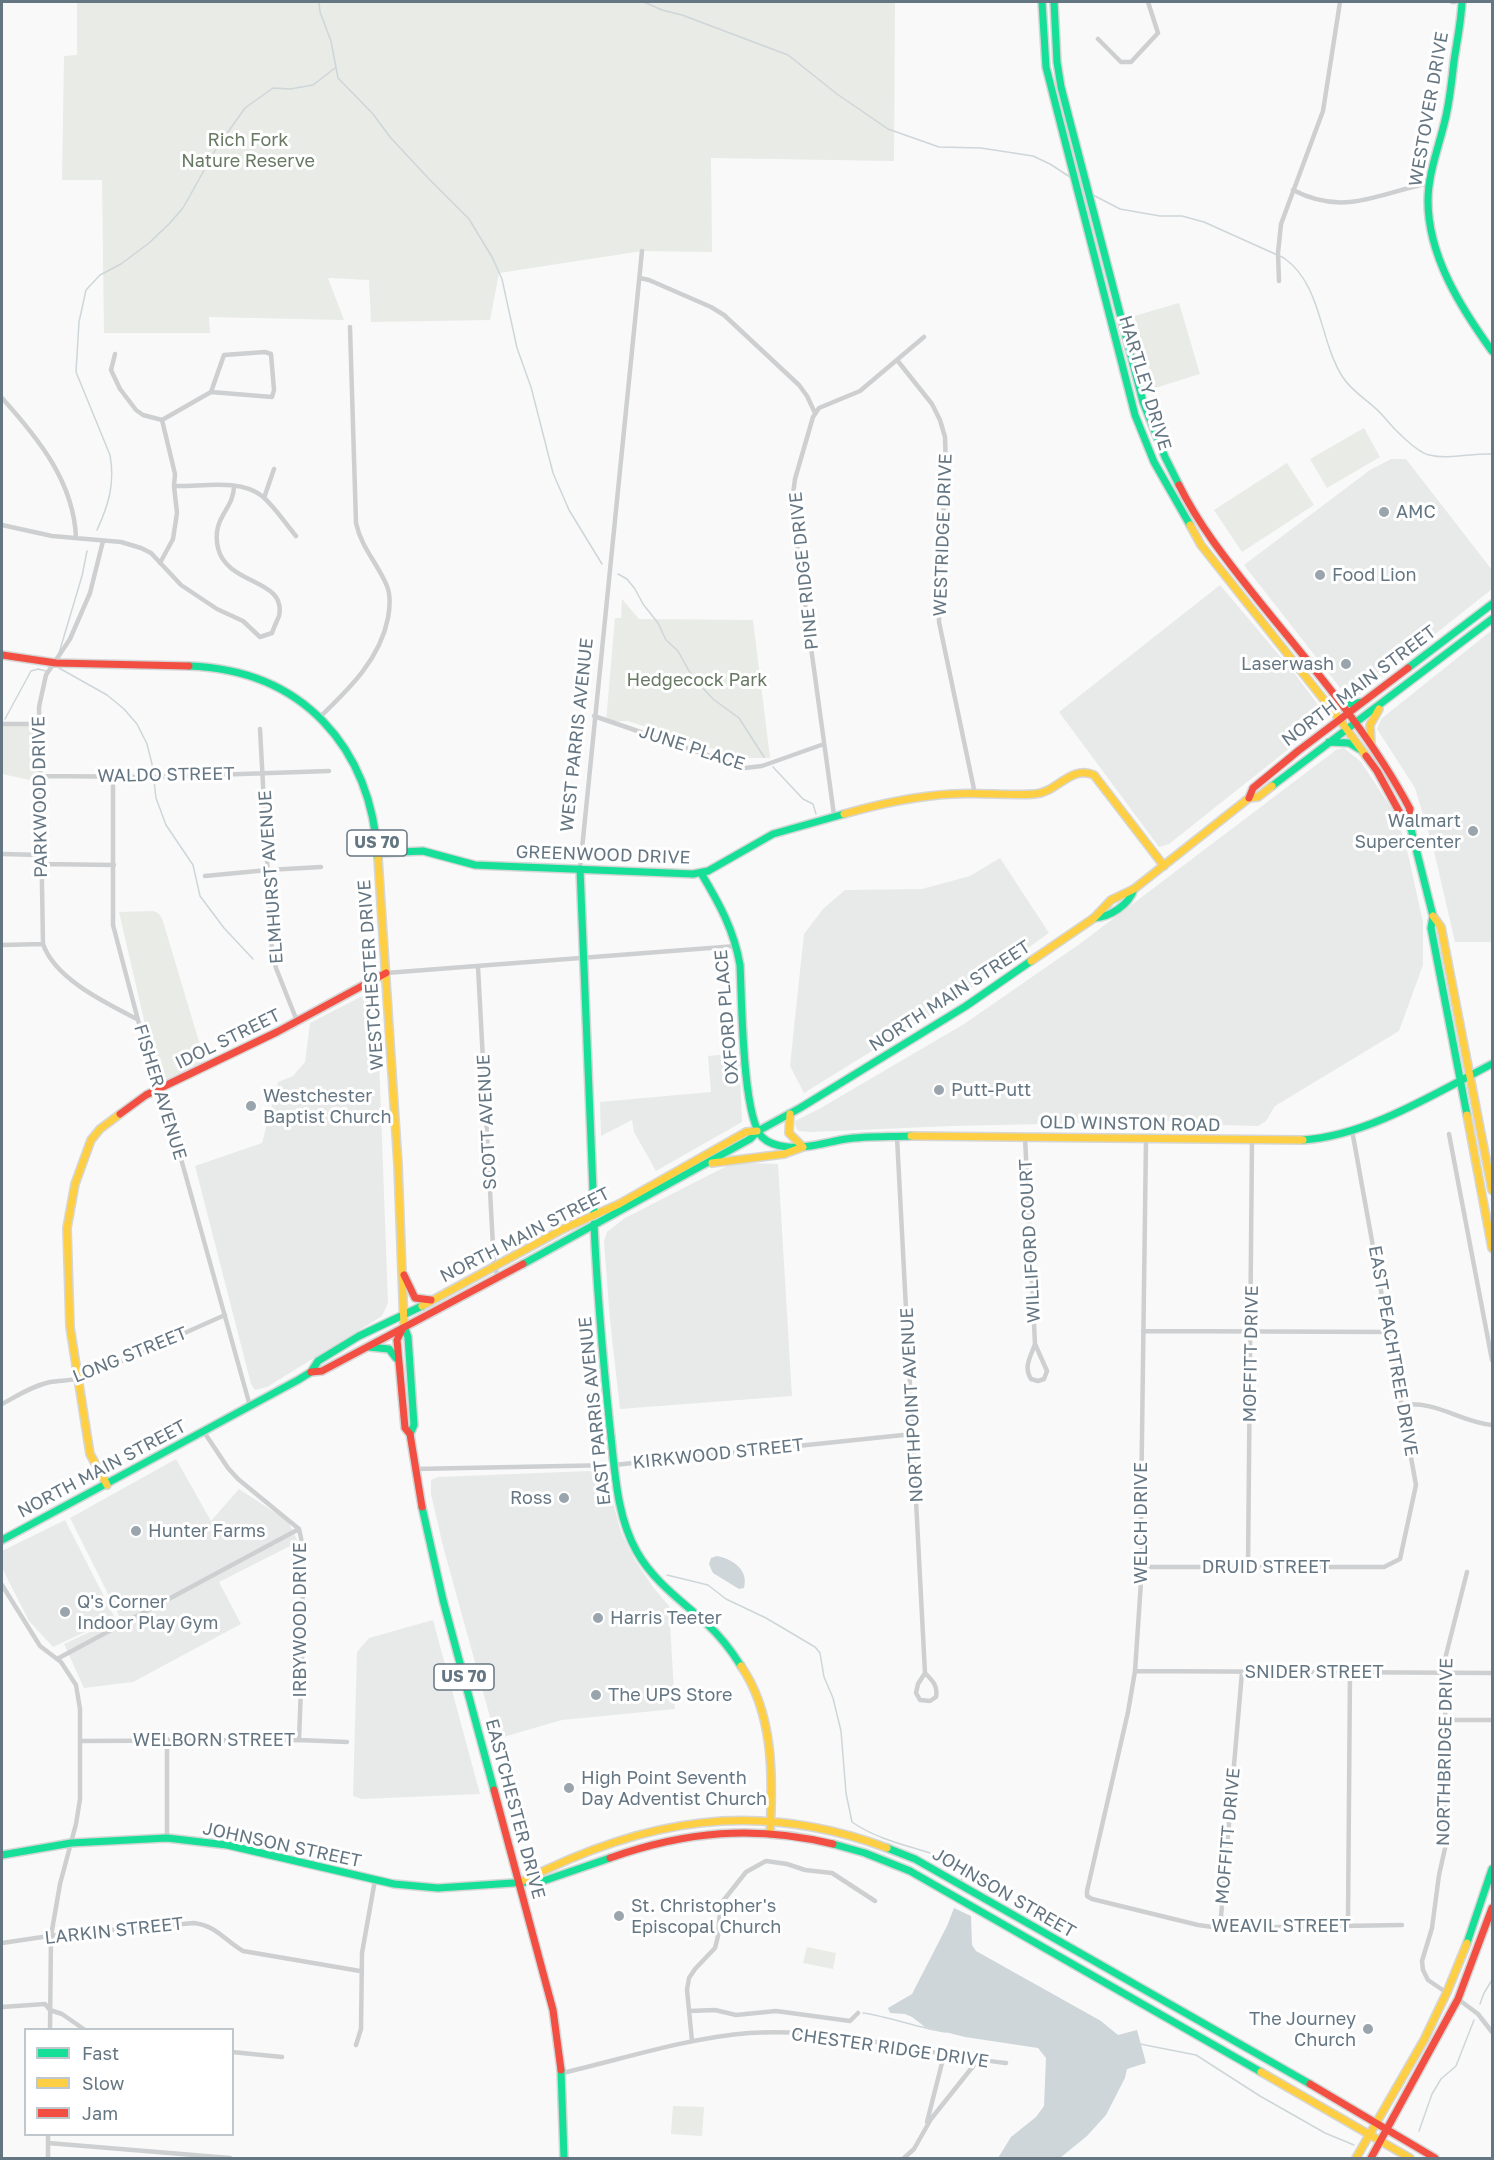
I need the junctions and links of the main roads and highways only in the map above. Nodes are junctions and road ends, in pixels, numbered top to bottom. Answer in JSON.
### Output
{"nodes":[{"id":1,"x":1042,"y":2,"type":"edge"},
{"id":2,"x":1054,"y":2,"type":"edge"},
{"id":3,"x":1462,"y":2,"type":"edge"},
{"id":4,"x":1492,"y":351,"type":"edge"},
{"id":5,"x":1492,"y":604,"type":"edge"},
{"id":6,"x":1492,"y":619,"type":"edge"},
{"id":7,"x":2,"y":655,"type":"edge"},
{"id":8,"x":1340,"y":701,"type":"junction"},
{"id":9,"x":1363,"y":702,"type":"junction"},
{"id":10,"x":1383,"y":703,"type":"junction"},
{"id":11,"x":1349,"y":713,"type":"junction"},
{"id":12,"x":1340,"y":720,"type":"junction"},
{"id":13,"x":1356,"y":723,"type":"junction"},
{"id":14,"x":1347,"y":729,"type":"junction"},
{"id":15,"x":1328,"y":742,"type":"junction"},
{"id":16,"x":1371,"y":744,"type":"junction"},
{"id":17,"x":1361,"y":750,"type":"junction"},
{"id":18,"x":1269,"y":775,"type":"junction"},
{"id":19,"x":1270,"y":787,"type":"junction"},
{"id":20,"x":1249,"y":798,"type":"junction"},
{"id":21,"x":1408,"y":818,"type":"junction"},
{"id":22,"x":378,"y":853,"type":"junction"},
{"id":23,"x":1164,"y":866,"type":"junction"},
{"id":24,"x":580,"y":869,"type":"junction"},
{"id":25,"x":702,"y":873,"type":"junction"},
{"id":26,"x":1130,"y":890,"type":"junction"},
{"id":27,"x":1104,"y":906,"type":"junction"},
{"id":28,"x":1433,"y":916,"type":"junction"},
{"id":29,"x":1105,"y":917,"type":"junction"},
{"id":30,"x":1094,"y":918,"type":"junction"},
{"id":31,"x":386,"y":973,"type":"junction"},
{"id":32,"x":1492,"y":1064,"type":"edge"},
{"id":33,"x":1470,"y":1075,"type":"junction"},
{"id":34,"x":1460,"y":1081,"type":"junction"},
{"id":35,"x":790,"y":1114,"type":"junction"},
{"id":36,"x":758,"y":1131,"type":"junction"},
{"id":37,"x":802,"y":1147,"type":"junction"},
{"id":38,"x":705,"y":1164,"type":"junction"},
{"id":39,"x":1492,"y":1190,"type":"edge"},
{"id":40,"x":594,"y":1215,"type":"junction"},
{"id":41,"x":594,"y":1224,"type":"junction"},
{"id":42,"x":1492,"y":1248,"type":"edge"},
{"id":43,"x":400,"y":1254,"type":"junction"},
{"id":44,"x":435,"y":1299,"type":"junction"},
{"id":45,"x":403,"y":1315,"type":"junction"},
{"id":46,"x":404,"y":1326,"type":"junction"},
{"id":47,"x":367,"y":1347,"type":"junction"},
{"id":48,"x":311,"y":1372,"type":"junction"},
{"id":49,"x":400,"y":1377,"type":"junction"},
{"id":50,"x":410,"y":1434,"type":"junction"},
{"id":51,"x":107,"y":1485,"type":"junction"},
{"id":52,"x":2,"y":1540,"type":"edge"},
{"id":53,"x":771,"y":1820,"type":"junction"},
{"id":54,"x":770,"y":1833,"type":"junction"},
{"id":55,"x":2,"y":1855,"type":"edge"},
{"id":56,"x":1492,"y":1869,"type":"edge"},
{"id":57,"x":519,"y":1883,"type":"junction"},
{"id":58,"x":1482,"y":1903,"type":"junction"},
{"id":59,"x":1492,"y":1907,"type":"edge"},
{"id":60,"x":1376,"y":2122,"type":"junction"},
{"id":61,"x":1387,"y":2129,"type":"junction"},
{"id":62,"x":1369,"y":2135,"type":"junction"},
{"id":63,"x":1381,"y":2142,"type":"junction"},
{"id":64,"x":564,"y":2158,"type":"edge"},
{"id":65,"x":1356,"y":2158,"type":"edge"},
{"id":66,"x":1371,"y":2158,"type":"edge"},
{"id":67,"x":1410,"y":2158,"type":"edge"},
{"id":68,"x":1435,"y":2158,"type":"edge"}],
"edges":[{"from":1,"to":12,"type":"main road","name":"HARTLEY DRIVE"},
{"from":2,"to":8,"type":"main road","name":"HARTLEY DRIVE"},
{"from":3,"to":4,"type":"main road","name":"WESTOVER DRIVE"},
{"from":5,"to":9,"type":"main road","name":"NORTH MAIN STREET"},
{"from":6,"to":10,"type":"main road","name":"NORTH MAIN STREET"},
{"from":7,"to":22,"type":"main road","name":"WESTCHESTER DRIVE","number":"US 70"},
{"from":8,"to":9,"type":"main road"},
{"from":8,"to":11,"type":"main road","name":"HARTLEY DRIVE"},
{"from":9,"to":11,"type":"main road","name":"NORTH MAIN STREET"},
{"from":10,"to":13,"type":"main road","name":"NORTH MAIN STREET"},
{"from":10,"to":16,"type":"main road"},
{"from":11,"to":12,"type":"main road","name":"NORTH MAIN STREET"},
{"from":11,"to":13,"type":"main road","name":"HARTLEY DRIVE"},
{"from":12,"to":14,"type":"main road","name":"HARTLEY DRIVE"},
{"from":12,"to":18,"type":"main road","name":"NORTH MAIN STREET"},
{"from":13,"to":14,"type":"main road","name":"NORTH MAIN STREET"},
{"from":13,"to":16,"type":"main road","name":"HARTLEY DRIVE"},
{"from":14,"to":15,"type":"main road","name":"NORTH MAIN STREET"},
{"from":14,"to":17,"type":"main road","name":"HARTLEY DRIVE"},
{"from":15,"to":17,"type":"main road"},
{"from":15,"to":19,"type":"main road","name":"NORTH MAIN STREET"},
{"from":16,"to":21,"type":"main road","name":"HARTLEY DRIVE"},
{"from":17,"to":21,"type":"main road","name":"HARTLEY DRIVE"},
{"from":18,"to":19,"type":"main road"},
{"from":18,"to":20,"type":"main road","name":"NORTH MAIN STREET"},
{"from":19,"to":20,"type":"main road","name":"NORTH MAIN STREET"},
{"from":20,"to":23,"type":"main road","name":"NORTH MAIN STREET"},
{"from":21,"to":28,"type":"main road","name":"HARTLEY DRIVE"},
{"from":22,"to":24,"type":"main road","name":"GREENWOOD DRIVE"},
{"from":22,"to":31,"type":"main road","name":"WESTCHESTER DRIVE","number":"US 70"},
{"from":23,"to":25,"type":"main road","name":"GREENWOOD DRIVE"},
{"from":23,"to":26,"type":"main road","name":"NORTH MAIN STREET"},
{"from":24,"to":25,"type":"main road","name":"GREENWOOD DRIVE"},
{"from":24,"to":40,"type":"main road","name":"WEST PARRIS AVENUE"},
{"from":25,"to":36,"type":"main road","name":"OXFORD PLACE"},
{"from":26,"to":27,"type":"main road","name":"NORTH MAIN STREET"},
{"from":26,"to":29,"type":"main road"},
{"from":27,"to":29,"type":"main road"},
{"from":27,"to":30,"type":"main road","name":"NORTH MAIN STREET"},
{"from":28,"to":33,"type":"main road"},
{"from":28,"to":34,"type":"main road"},
{"from":29,"to":30,"type":"main road","name":"NORTH MAIN STREET"},
{"from":30,"to":35,"type":"main road","name":"NORTH MAIN STREET"},
{"from":31,"to":43,"type":"main road","name":"WESTCHESTER DRIVE","number":"US 70"},
{"from":31,"to":51,"type":"main road","name":"IDOL STREET"},
{"from":32,"to":33,"type":"main road","name":"OLD WINSTON ROAD"},
{"from":33,"to":34,"type":"main road","name":"OLD WINSTON ROAD"},
{"from":33,"to":39,"type":"main road"},
{"from":34,"to":37,"type":"main road","name":"OLD WINSTON ROAD"},
{"from":34,"to":42,"type":"main road"},
{"from":35,"to":36,"type":"main road","name":"NORTH MAIN STREET"},
{"from":35,"to":37,"type":"main road"},
{"from":36,"to":37,"type":"main road","name":"OLD WINSTON ROAD"},
{"from":36,"to":38,"type":"main road","name":"NORTH MAIN STREET"},
{"from":36,"to":40,"type":"main road","name":"NORTH MAIN STREET"},
{"from":37,"to":38,"type":"main road"},
{"from":38,"to":41,"type":"main road","name":"NORTH MAIN STREET"},
{"from":40,"to":44,"type":"main road","name":"NORTH MAIN STREET"},
{"from":41,"to":46,"type":"main road","name":"NORTH MAIN STREET"},
{"from":41,"to":53,"type":"main road","name":"EAST PARRIS AVENUE"},
{"from":43,"to":44,"type":"main road"},
{"from":43,"to":45,"type":"main road","name":"WESTCHESTER DRIVE","number":"US 70"},
{"from":44,"to":45,"type":"main road","name":"NORTH MAIN STREET"},
{"from":45,"to":46,"type":"main road","name":"WESTCHESTER DRIVE","number":"US 70"},
{"from":45,"to":48,"type":"main road","name":"NORTH MAIN STREET"},
{"from":46,"to":47,"type":"main road","name":"NORTH MAIN STREET"},
{"from":46,"to":49,"type":"main road","name":"EASTCHESTER DRIVE","number":"US 70"},
{"from":46,"to":50,"type":"main road","name":"EASTCHESTER DRIVE","number":"US 70"},
{"from":47,"to":48,"type":"main road","name":"NORTH MAIN STREET"},
{"from":47,"to":49,"type":"main road"},
{"from":48,"to":51,"type":"main road","name":"NORTH MAIN STREET"},
{"from":49,"to":50,"type":"main road","name":"EASTCHESTER DRIVE","number":"US 70"},
{"from":50,"to":57,"type":"main road","name":"EASTCHESTER DRIVE","number":"US 70"},
{"from":51,"to":52,"type":"main road","name":"NORTH MAIN STREET"},
{"from":53,"to":54,"type":"main road","name":"EAST PARRIS AVENUE"},
{"from":53,"to":57,"type":"main road","name":"JOHNSON STREET"},
{"from":53,"to":60,"type":"main road","name":"JOHNSON STREET"},
{"from":54,"to":57,"type":"main road","name":"JOHNSON STREET"},
{"from":54,"to":62,"type":"main road","name":"JOHNSON STREET"},
{"from":55,"to":57,"type":"main road","name":"JOHNSON STREET"},
{"from":56,"to":58,"type":"main road"},
{"from":57,"to":64,"type":"main road","name":"EASTCHESTER DRIVE","number":"US 70"},
{"from":58,"to":59,"type":"main road"},
{"from":58,"to":60,"type":"main road"},
{"from":59,"to":61,"type":"main road"},
{"from":60,"to":61,"type":"main road","name":"JOHNSON STREET"},
{"from":60,"to":62,"type":"main road"},
{"from":61,"to":63,"type":"main road"},
{"from":61,"to":68,"type":"main road","name":"JOHNSON STREET"},
{"from":62,"to":63,"type":"main road","name":"JOHNSON STREET"},
{"from":62,"to":65,"type":"main road"},
{"from":63,"to":66,"type":"main road"},
{"from":63,"to":67,"type":"main road","name":"JOHNSON STREET"}]}
